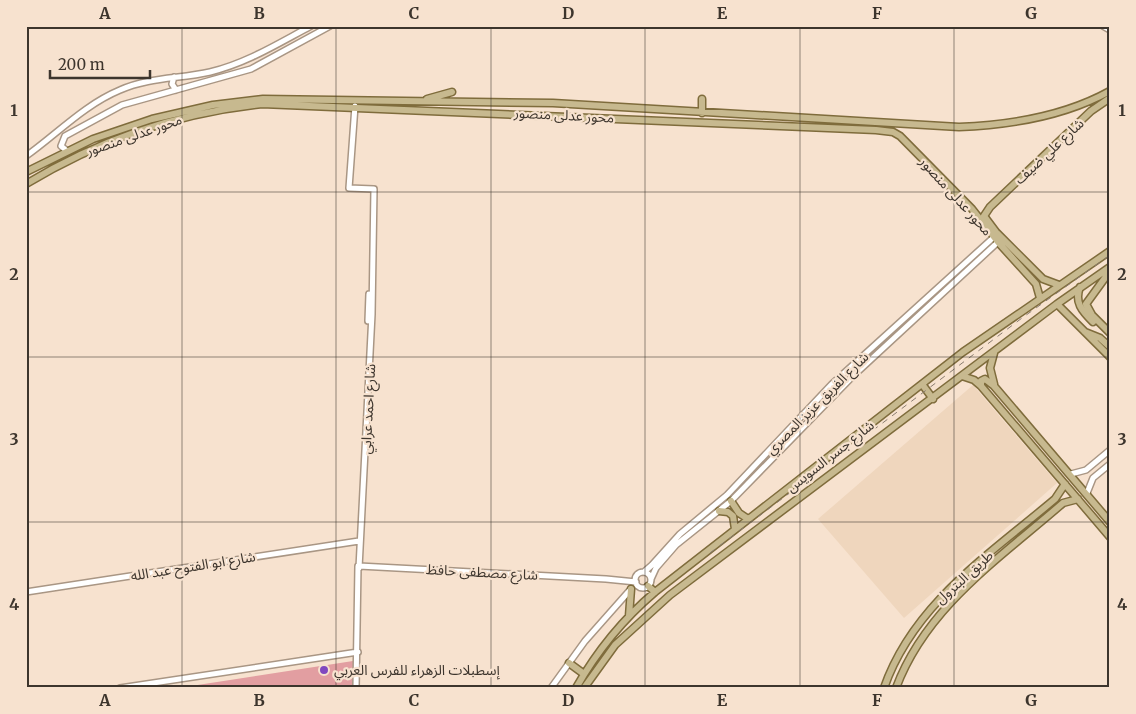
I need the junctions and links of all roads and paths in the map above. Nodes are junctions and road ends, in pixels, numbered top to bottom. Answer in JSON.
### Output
{"nodes":[{"id":1,"x":311,"y":26,"type":"edge"},
{"id":2,"x":330,"y":26,"type":"edge"},
{"id":3,"x":1103,"y":26,"type":"edge"},
{"id":4,"x":1110,"y":30,"type":"edge"},
{"id":5,"x":174,"y":77,"type":"junction"},
{"id":6,"x":176,"y":90,"type":"junction"},
{"id":7,"x":452,"y":92,"type":"dead end"},
{"id":8,"x":1110,"y":92,"type":"edge"},
{"id":9,"x":1110,"y":98,"type":"edge"},
{"id":10,"x":702,"y":99,"type":"dead end"},
{"id":11,"x":1092,"y":101,"type":"junction"},
{"id":12,"x":414,"y":102,"type":"junction"},
{"id":13,"x":542,"y":102,"type":"junction"},
{"id":14,"x":553,"y":103,"type":"junction"},
{"id":15,"x":355,"y":106,"type":"junction"},
{"id":16,"x":1096,"y":107,"type":"junction"},
{"id":17,"x":702,"y":113,"type":"junction"},
{"id":18,"x":540,"y":114,"type":"junction"},
{"id":19,"x":552,"y":115,"type":"junction"},
{"id":20,"x":890,"y":123,"type":"junction"},
{"id":21,"x":904,"y":124,"type":"junction"},
{"id":22,"x":888,"y":131,"type":"junction"},
{"id":23,"x":903,"y":139,"type":"junction"},
{"id":24,"x":67,"y":151,"type":"junction"},
{"id":25,"x":27,"y":154,"type":"edge"},
{"id":26,"x":26,"y":172,"type":"edge"},
{"id":27,"x":26,"y":184,"type":"edge"},
{"id":28,"x":990,"y":207,"type":"junction"},
{"id":29,"x":972,"y":209,"type":"junction"},
{"id":30,"x":996,"y":240,"type":"junction"},
{"id":31,"x":984,"y":246,"type":"junction"},
{"id":32,"x":373,"y":249,"type":"junction"},
{"id":33,"x":989,"y":251,"type":"junction"},
{"id":34,"x":1110,"y":251,"type":"edge"},
{"id":35,"x":1110,"y":267,"type":"edge"},
{"id":36,"x":1110,"y":271,"type":"edge"},
{"id":37,"x":1044,"y":280,"type":"junction"},
{"id":38,"x":1059,"y":285,"type":"junction"},
{"id":39,"x":1038,"y":286,"type":"junction"},
{"id":40,"x":1080,"y":287,"type":"junction"},
{"id":41,"x":1040,"y":298,"type":"junction"},
{"id":42,"x":1056,"y":304,"type":"junction"},
{"id":43,"x":1091,"y":317,"type":"junction"},
{"id":44,"x":892,"y":330,"type":"junction"},
{"id":45,"x":1084,"y":332,"type":"junction"},
{"id":46,"x":1110,"y":333,"type":"edge"},
{"id":47,"x":897,"y":335,"type":"junction"},
{"id":48,"x":1110,"y":339,"type":"edge"},
{"id":49,"x":1110,"y":347,"type":"edge"},
{"id":50,"x":996,"y":351,"type":"junction"},
{"id":51,"x":1110,"y":357,"type":"edge"},
{"id":52,"x":962,"y":376,"type":"junction"},
{"id":53,"x":922,"y":384,"type":"junction"},
{"id":54,"x":981,"y":386,"type":"junction"},
{"id":55,"x":994,"y":386,"type":"junction"},
{"id":56,"x":932,"y":398,"type":"junction"},
{"id":57,"x":818,"y":399,"type":"junction"},
{"id":58,"x":824,"y":405,"type":"junction"},
{"id":59,"x":1110,"y":450,"type":"edge"},
{"id":60,"x":1110,"y":464,"type":"edge"},
{"id":61,"x":1086,"y":470,"type":"junction"},
{"id":62,"x":1071,"y":474,"type":"junction"},
{"id":63,"x":1094,"y":478,"type":"junction"},
{"id":64,"x":1065,"y":484,"type":"junction"},
{"id":65,"x":1087,"y":493,"type":"junction"},
{"id":66,"x":1058,"y":496,"type":"junction"},
{"id":67,"x":1078,"y":499,"type":"junction"},
{"id":68,"x":731,"y":501,"type":"junction"},
{"id":69,"x":1063,"y":504,"type":"junction"},
{"id":70,"x":719,"y":511,"type":"junction"},
{"id":71,"x":748,"y":519,"type":"junction"},
{"id":72,"x":1110,"y":522,"type":"edge"},
{"id":73,"x":735,"y":529,"type":"junction"},
{"id":74,"x":1110,"y":537,"type":"edge"},
{"id":75,"x":359,"y":541,"type":"junction"},
{"id":76,"x":706,"y":551,"type":"junction"},
{"id":77,"x":696,"y":560,"type":"junction"},
{"id":78,"x":716,"y":561,"type":"junction"},
{"id":79,"x":359,"y":567,"type":"junction"},
{"id":80,"x":703,"y":571,"type":"junction"},
{"id":81,"x":644,"y":572,"type":"junction"},
{"id":82,"x":637,"y":575,"type":"junction"},
{"id":83,"x":606,"y":578,"type":"junction"},
{"id":84,"x":651,"y":579,"type":"junction"},
{"id":85,"x":958,"y":581,"type":"junction"},
{"id":86,"x":636,"y":583,"type":"junction"},
{"id":87,"x":648,"y":586,"type":"junction"},
{"id":88,"x":965,"y":588,"type":"junction"},
{"id":89,"x":631,"y":589,"type":"junction"},
{"id":90,"x":26,"y":592,"type":"edge"},
{"id":91,"x":655,"y":592,"type":"junction"},
{"id":92,"x":629,"y":616,"type":"junction"},
{"id":93,"x":358,"y":652,"type":"junction"},
{"id":94,"x":569,"y":663,"type":"junction"},
{"id":95,"x":584,"y":674,"type":"junction"},
{"id":96,"x":120,"y":688,"type":"edge"},
{"id":97,"x":356,"y":688,"type":"edge"},
{"id":98,"x":551,"y":688,"type":"edge"},
{"id":99,"x":576,"y":688,"type":"edge"},
{"id":100,"x":584,"y":688,"type":"edge"},
{"id":101,"x":884,"y":688,"type":"edge"},
{"id":102,"x":896,"y":688,"type":"edge"}],
"edges":[{"from":1,"to":5,"type":"street"},
{"from":2,"to":6,"type":"street"},
{"from":3,"to":4,"type":"street"},
{"from":5,"to":6,"type":"street"},
{"from":5,"to":25,"type":"street"},
{"from":6,"to":24,"type":"street"},
{"from":7,"to":12,"type":"main road"},
{"from":8,"to":11,"type":"main road","name":"محور عدلى منصور"},
{"from":9,"to":16,"type":"main road","name":"شارع علي ضيف"},
{"from":10,"to":17,"type":"main road"},
{"from":11,"to":16,"type":"main road"},
{"from":11,"to":21,"type":"main road","name":"محور عدلى منصور"},
{"from":12,"to":13,"type":"main road","name":"محور عدلى منصور"},
{"from":12,"to":24,"type":"main road","name":"محور عدلى منصور"},
{"from":13,"to":14,"type":"main road","name":"محور عدلى منصور"},
{"from":13,"to":18,"type":"main road"},
{"from":14,"to":17,"type":"main road","name":"محور عدلى منصور"},
{"from":14,"to":19,"type":"main road"},
{"from":15,"to":18,"type":"main road","name":"محور عدلى منصور"},
{"from":15,"to":27,"type":"main road","name":"محور عدلى منصور"},
{"from":15,"to":32,"type":"street","name":"شارع احمد عرابي"},
{"from":16,"to":28,"type":"main road","name":"شارع علي ضيف"},
{"from":17,"to":20,"type":"main road","name":"محور عدلى منصور"},
{"from":18,"to":19,"type":"main road","name":"محور عدلى منصور"},
{"from":19,"to":22,"type":"main road","name":"محور عدلى منصور"},
{"from":20,"to":21,"type":"main road","name":"محور عدلى منصور"},
{"from":20,"to":22,"type":"main road"},
{"from":21,"to":23,"type":"main road"},
{"from":22,"to":23,"type":"main road","name":"محور عدلى منصور"},
{"from":23,"to":29,"type":"main road","name":"محور عدلى منصور"},
{"from":24,"to":26,"type":"main road","name":"محور عدلى منصور"},
{"from":28,"to":29,"type":"main road"},
{"from":28,"to":37,"type":"main road","name":"محور عدلى منصور"},
{"from":29,"to":30,"type":"main road","name":"محور عدلى منصور"},
{"from":30,"to":31,"type":"street","name":"شارع الفريق عزيز المصري"},
{"from":30,"to":33,"type":"street","name":"شارع الفريق عزيز المصري"},
{"from":30,"to":39,"type":"main road","name":"محور عدلى منصور"},
{"from":31,"to":33,"type":"street"},
{"from":31,"to":44,"type":"street","name":"شارع الفريق عزيز المصري"},
{"from":32,"to":75,"type":"street","name":"شارع احمد عرابي"},
{"from":32,"to":79,"type":"street","name":"شارع احمد عرابي"},
{"from":33,"to":47,"type":"street","name":"شارع الفريق عزيز المصري"},
{"from":34,"to":38,"type":"main road","name":"شارع جسر السويس"},
{"from":35,"to":40,"type":"main road","name":"شارع جسر السويس"},
{"from":36,"to":43,"type":"main road"},
{"from":37,"to":38,"type":"main road","name":"محور عدلى منصور"},
{"from":37,"to":39,"type":"main road"},
{"from":38,"to":41,"type":"main road","name":"شارع جسر السويس"},
{"from":39,"to":41,"type":"main road"},
{"from":40,"to":42,"type":"main road","name":"شارع جسر السويس"},
{"from":40,"to":43,"type":"main road"},
{"from":41,"to":53,"type":"main road","name":"شارع جسر السويس"},
{"from":42,"to":45,"type":"main road"},
{"from":42,"to":50,"type":"main road","name":"شارع جسر السويس"},
{"from":43,"to":46,"type":"main road"},
{"from":43,"to":48,"type":"main road"},
{"from":44,"to":47,"type":"street"},
{"from":44,"to":57,"type":"street","name":"شارع الفريق عزيز المصري"},
{"from":45,"to":49,"type":"main road"},
{"from":45,"to":51,"type":"main road"},
{"from":47,"to":58,"type":"street","name":"شارع الفريق عزيز المصري"},
{"from":50,"to":52,"type":"main road","name":"شارع جسر السويس"},
{"from":50,"to":55,"type":"main road"},
{"from":52,"to":54,"type":"main road"},
{"from":52,"to":56,"type":"main road","name":"شارع جسر السويس"},
{"from":53,"to":56,"type":"main road"},
{"from":53,"to":71,"type":"main road","name":"شارع جسر السويس"},
{"from":54,"to":55,"type":"main road"},
{"from":54,"to":64,"type":"main road"},
{"from":55,"to":62,"type":"main road"},
{"from":56,"to":78,"type":"main road","name":"شارع جسر السويس"},
{"from":57,"to":58,"type":"street"},
{"from":57,"to":81,"type":"street","name":"شارع الفريق عزيز المصري"},
{"from":58,"to":68,"type":"street","name":"شارع الفريق عزيز المصري"},
{"from":59,"to":61,"type":"street"},
{"from":60,"to":63,"type":"street"},
{"from":61,"to":62,"type":"street"},
{"from":61,"to":63,"type":"street"},
{"from":62,"to":65,"type":"main road"},
{"from":63,"to":65,"type":"street"},
{"from":64,"to":66,"type":"main road","name":"طريق البترول"},
{"from":64,"to":67,"type":"main road"},
{"from":65,"to":72,"type":"main road"},
{"from":66,"to":69,"type":"main road"},
{"from":66,"to":85,"type":"main road","name":"طريق البترول"},
{"from":67,"to":69,"type":"main road","name":"طريق البترول"},
{"from":67,"to":74,"type":"main road"},
{"from":68,"to":70,"type":"street","name":"شارع الفريق عزيز المصري"},
{"from":68,"to":71,"type":"main road"},
{"from":69,"to":88,"type":"main road","name":"طريق البترول"},
{"from":70,"to":73,"type":"main road"},
{"from":70,"to":84,"type":"street","name":"شارع الفريق عزيز المصري"},
{"from":71,"to":73,"type":"main road","name":"شارع جسر السويس"},
{"from":73,"to":76,"type":"main road","name":"شارع جسر السويس"},
{"from":75,"to":79,"type":"street","name":"شارع احمد عرابي"},
{"from":75,"to":90,"type":"street","name":"شارع ابو الفتوح عبد الله"},
{"from":76,"to":77,"type":"main road","name":"شارع جسر السويس"},
{"from":76,"to":78,"type":"main road"},
{"from":77,"to":80,"type":"main road"},
{"from":77,"to":91,"type":"main road","name":"شارع جسر السويس"},
{"from":78,"to":80,"type":"main road","name":"شارع جسر السويس"},
{"from":79,"to":83,"type":"street","name":"شارع مصطفى حافظ"},
{"from":79,"to":93,"type":"street","name":"شارع احمد عرابي"},
{"from":80,"to":100,"type":"main road","name":"شارع جسر السويس"},
{"from":81,"to":82,"type":"street"},
{"from":81,"to":84,"type":"street"},
{"from":82,"to":83,"type":"street","name":"شارع مصطفى حافظ"},
{"from":82,"to":86,"type":"street"},
{"from":83,"to":86,"type":"street","name":"شارع مصطفى حافظ"},
{"from":84,"to":87,"type":"street"},
{"from":85,"to":88,"type":"main road"},
{"from":85,"to":101,"type":"main road","name":"طريق البترول"},
{"from":86,"to":87,"type":"street"},
{"from":86,"to":89,"type":"street"},
{"from":87,"to":91,"type":"main road"},
{"from":88,"to":102,"type":"main road","name":"طريق البترول"},
{"from":89,"to":92,"type":"main road"},
{"from":89,"to":94,"type":"street"},
{"from":91,"to":92,"type":"main road","name":"شارع جسر السويس"},
{"from":92,"to":95,"type":"main road","name":"شارع جسر السويس"},
{"from":93,"to":96,"type":"street"},
{"from":93,"to":97,"type":"street","name":"شارع احمد عرابي"},
{"from":94,"to":95,"type":"main road"},
{"from":94,"to":98,"type":"street"},
{"from":95,"to":99,"type":"main road","name":"شارع جسر السويس"}]}
